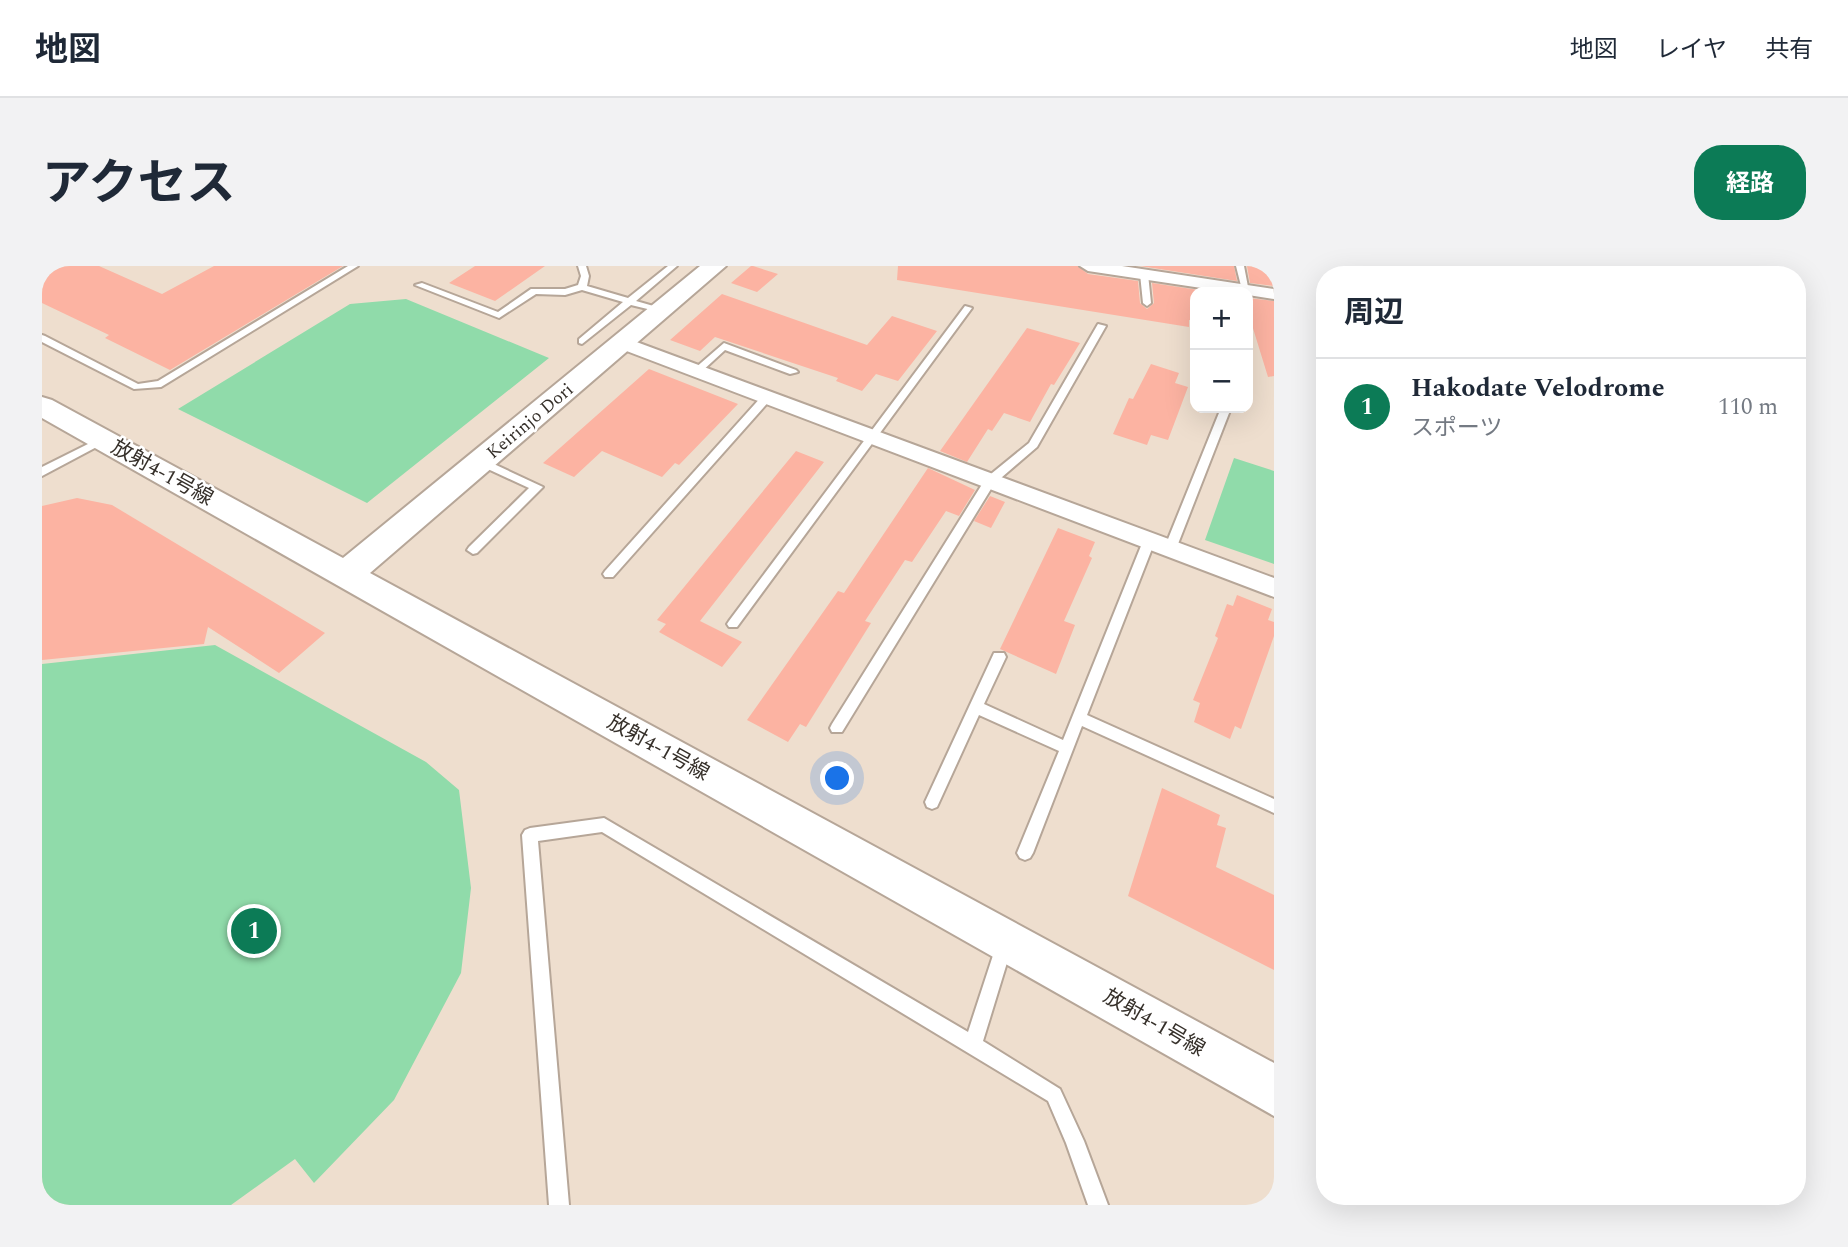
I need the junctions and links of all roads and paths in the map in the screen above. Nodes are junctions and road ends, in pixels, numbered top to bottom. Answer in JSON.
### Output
{"nodes":[{"id":1,"x":354,"y":266,"type":"edge"},
{"id":2,"x":582,"y":266,"type":"edge"},
{"id":3,"x":673,"y":266,"type":"edge"},
{"id":4,"x":714,"y":266,"type":"edge"},
{"id":5,"x":1088,"y":266,"type":"edge"},
{"id":6,"x":1240,"y":266,"type":"edge"},
{"id":7,"x":1144,"y":274,"type":"junction"},
{"id":8,"x":419,"y":285,"type":"dead end"},
{"id":9,"x":582,"y":287,"type":"junction"},
{"id":10,"x":1196,"y":287,"type":"edge"},
{"id":11,"x":1239,"y":287,"type":"edge"},
{"id":12,"x":1253,"y":292,"type":"edge"},
{"id":13,"x":1274,"y":294,"type":"edge"},
{"id":14,"x":631,"y":302,"type":"junction"},
{"id":15,"x":1147,"y":303,"type":"dead end"},
{"id":16,"x":968,"y":308,"type":"dead end"},
{"id":17,"x":661,"y":312,"type":"junction"},
{"id":18,"x":1101,"y":326,"type":"dead end"},
{"id":19,"x":42,"y":338,"type":"edge"},
{"id":20,"x":582,"y":341,"type":"dead end"},
{"id":21,"x":623,"y":343,"type":"junction"},
{"id":22,"x":697,"y":371,"type":"junction"},
{"id":23,"x":793,"y":372,"type":"dead end"},
{"id":24,"x":767,"y":397,"type":"junction"},
{"id":25,"x":42,"y":406,"type":"edge"},
{"id":26,"x":1224,"y":413,"type":"edge"},
{"id":27,"x":872,"y":437,"type":"junction"},
{"id":28,"x":102,"y":440,"type":"junction"},
{"id":29,"x":481,"y":462,"type":"junction"},
{"id":30,"x":42,"y":472,"type":"edge"},
{"id":31,"x":990,"y":481,"type":"junction"},
{"id":32,"x":1149,"y":541,"type":"junction"},
{"id":33,"x":1170,"y":549,"type":"junction"},
{"id":34,"x":473,"y":550,"type":"dead end"},
{"id":35,"x":609,"y":575,"type":"dead end"},
{"id":36,"x":344,"y":576,"type":"junction"},
{"id":37,"x":1274,"y":588,"type":"edge"},
{"id":38,"x":733,"y":624,"type":"dead end"},
{"id":39,"x":999,"y":657,"type":"dead end"},
{"id":40,"x":976,"y":707,"type":"junction"},
{"id":41,"x":1079,"y":718,"type":"junction"},
{"id":42,"x":837,"y":728,"type":"dead end"},
{"id":43,"x":1067,"y":748,"type":"junction"},
{"id":44,"x":932,"y":802,"type":"dead end"},
{"id":45,"x":1274,"y":806,"type":"edge"},
{"id":46,"x":1025,"y":853,"type":"dead end"},
{"id":47,"x":1007,"y":938,"type":"junction"},
{"id":48,"x":973,"y":1045,"type":"junction"},
{"id":49,"x":1274,"y":1091,"type":"edge"},
{"id":50,"x":559,"y":1205,"type":"edge"},
{"id":51,"x":1098,"y":1205,"type":"edge"}],
"edges":[{"from":1,"to":19,"type":"lane"},
{"from":2,"to":9,"type":"lane"},
{"from":3,"to":14,"type":"lane"},
{"from":4,"to":17,"type":"street","name":"Keirinjo Dori"},
{"from":5,"to":7,"type":"street"},
{"from":6,"to":11,"type":"lane"},
{"from":7,"to":10,"type":"street"},
{"from":7,"to":15,"type":"lane"},
{"from":8,"to":9,"type":"lane"},
{"from":9,"to":14,"type":"lane"},
{"from":12,"to":13,"type":"street"},
{"from":14,"to":17,"type":"lane"},
{"from":14,"to":20,"type":"lane"},
{"from":16,"to":27,"type":"lane"},
{"from":17,"to":21,"type":"street","name":"Keirinjo Dori"},
{"from":18,"to":31,"type":"lane"},
{"from":21,"to":22,"type":"street"},
{"from":21,"to":29,"type":"street","name":"Keirinjo Dori"},
{"from":22,"to":23,"type":"lane"},
{"from":22,"to":24,"type":"street"},
{"from":24,"to":27,"type":"street"},
{"from":24,"to":35,"type":"lane"},
{"from":25,"to":28,"type":"street","name":"放射4-1号線"},
{"from":26,"to":33,"type":"lane"},
{"from":27,"to":31,"type":"street"},
{"from":27,"to":38,"type":"lane"},
{"from":28,"to":30,"type":"lane"},
{"from":28,"to":36,"type":"street","name":"放射4-1号線"},
{"from":29,"to":34,"type":"lane"},
{"from":29,"to":36,"type":"street","name":"Keirinjo Dori"},
{"from":31,"to":32,"type":"street"},
{"from":31,"to":42,"type":"lane"},
{"from":32,"to":33,"type":"street"},
{"from":32,"to":41,"type":"lane"},
{"from":33,"to":37,"type":"street"},
{"from":36,"to":47,"type":"street","name":"放射4-1号線"},
{"from":39,"to":40,"type":"lane"},
{"from":40,"to":43,"type":"lane"},
{"from":40,"to":44,"type":"lane"},
{"from":41,"to":43,"type":"lane"},
{"from":41,"to":45,"type":"lane"},
{"from":43,"to":46,"type":"lane"},
{"from":47,"to":48,"type":"lane"},
{"from":47,"to":49,"type":"street","name":"放射4-1号線"},
{"from":48,"to":50,"type":"lane"},
{"from":48,"to":51,"type":"lane"}]}
